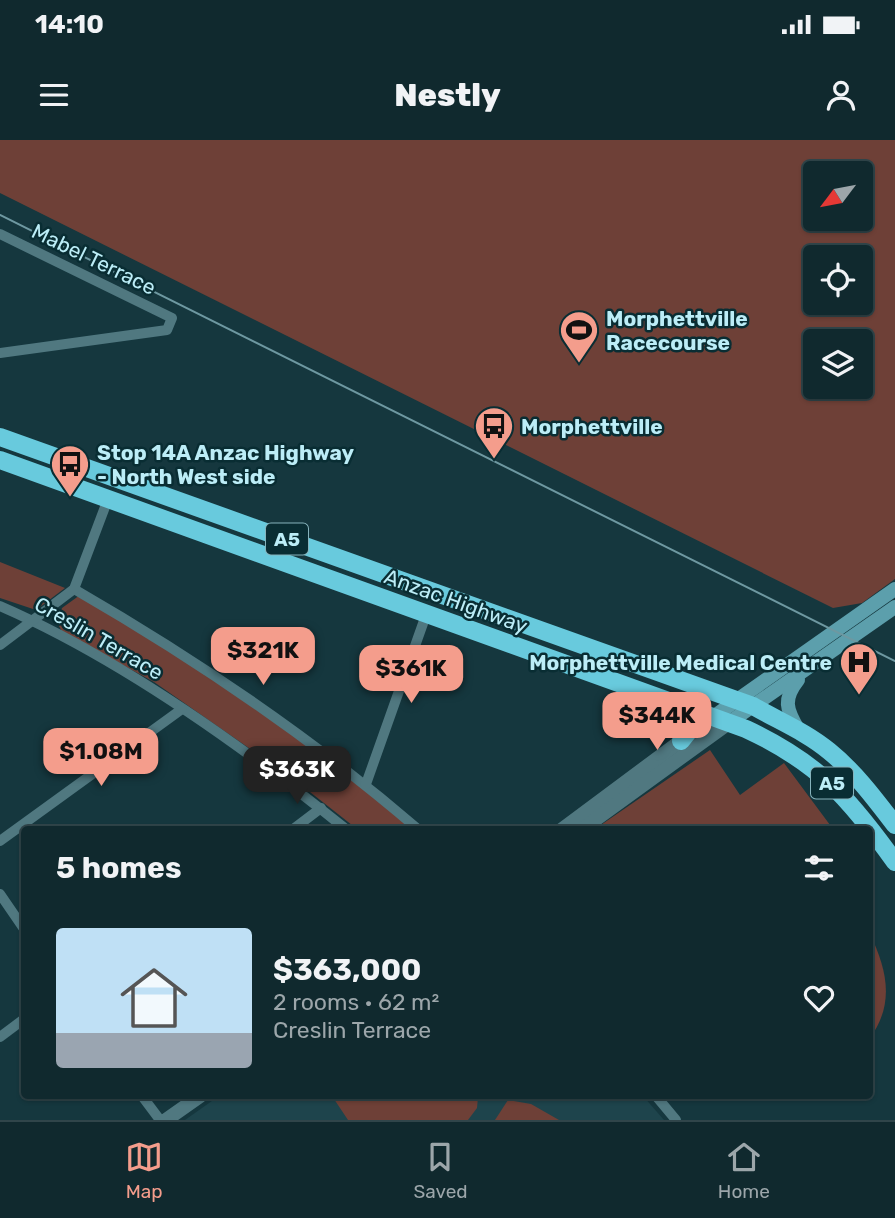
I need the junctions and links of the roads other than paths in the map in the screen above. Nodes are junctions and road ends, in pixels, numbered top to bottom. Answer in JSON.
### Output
{"nodes":[{"id":1,"x":0,"y":234,"type":"edge"},
{"id":2,"x":0,"y":353,"type":"edge"},
{"id":3,"x":0,"y":436,"type":"edge"},
{"id":4,"x":23,"y":445,"type":"junction"},
{"id":5,"x":45,"y":453,"type":"junction"},
{"id":6,"x":0,"y":460,"type":"edge"},
{"id":7,"x":24,"y":468,"type":"junction"},
{"id":8,"x":59,"y":481,"type":"junction"},
{"id":9,"x":108,"y":499,"type":"junction"},
{"id":10,"x":323,"y":551,"type":"junction"},
{"id":11,"x":372,"y":568,"type":"junction"},
{"id":12,"x":335,"y":581,"type":"junction"},
{"id":13,"x":74,"y":589,"type":"junction"},
{"id":14,"x":895,"y":589,"type":"edge"},
{"id":15,"x":383,"y":599,"type":"junction"},
{"id":16,"x":0,"y":606,"type":"edge"},
{"id":17,"x":895,"y":607,"type":"edge"},
{"id":18,"x":426,"y":615,"type":"junction"},
{"id":19,"x":889,"y":619,"type":"edge"},
{"id":20,"x":34,"y":621,"type":"junction"},
{"id":21,"x":0,"y":645,"type":"edge"},
{"id":22,"x":807,"y":667,"type":"junction"},
{"id":23,"x":745,"y":703,"type":"junction"},
{"id":24,"x":687,"y":707,"type":"junction"},
{"id":25,"x":182,"y":709,"type":"junction"},
{"id":26,"x":721,"y":720,"type":"junction"},
{"id":27,"x":798,"y":729,"type":"junction"},
{"id":28,"x":681,"y":741,"type":"junction"},
{"id":29,"x":366,"y":784,"type":"junction"},
{"id":30,"x":321,"y":808,"type":"junction"},
{"id":31,"x":895,"y":825,"type":"edge"},
{"id":32,"x":297,"y":826,"type":"edge"},
{"id":33,"x":342,"y":826,"type":"edge"},
{"id":34,"x":414,"y":826,"type":"edge"},
{"id":35,"x":566,"y":826,"type":"edge"},
{"id":36,"x":586,"y":826,"type":"edge"},
{"id":37,"x":870,"y":826,"type":"edge"},
{"id":38,"x":873,"y":830,"type":"edge"},
{"id":39,"x":0,"y":841,"type":"edge"},
{"id":40,"x":892,"y":853,"type":"edge"},
{"id":41,"x":0,"y":894,"type":"edge"},
{"id":42,"x":21,"y":925,"type":"edge"},
{"id":43,"x":21,"y":1021,"type":"edge"},
{"id":44,"x":0,"y":1037,"type":"edge"},
{"id":45,"x":144,"y":1099,"type":"edge"},
{"id":46,"x":196,"y":1099,"type":"edge"},
{"id":47,"x":658,"y":1099,"type":"edge"},
{"id":48,"x":160,"y":1120,"type":"edge"},
{"id":49,"x":166,"y":1120,"type":"edge"},
{"id":50,"x":676,"y":1120,"type":"edge"}],
"edges":[{"from":1,"to":2,"type":"street","name":"Mabel Terrace"},
{"from":3,"to":4,"type":"highway","name":"Anzac Highway","number":"A5"},
{"from":4,"to":5,"type":"highway","name":"Anzac Highway","number":"A5"},
{"from":4,"to":7,"type":"highway"},
{"from":5,"to":8,"type":"highway"},
{"from":5,"to":10,"type":"highway","name":"Anzac Highway","number":"A5"},
{"from":6,"to":7,"type":"highway","name":"Anzac Highway","number":"A5"},
{"from":7,"to":8,"type":"highway","name":"Anzac Highway","number":"A5"},
{"from":8,"to":9,"type":"highway","name":"Anzac Highway","number":"A5"},
{"from":9,"to":12,"type":"highway","name":"Anzac Highway","number":"A5"},
{"from":9,"to":13,"type":"street"},
{"from":10,"to":11,"type":"highway","name":"Anzac Highway","number":"A5"},
{"from":10,"to":12,"type":"highway"},
{"from":11,"to":15,"type":"highway"},
{"from":11,"to":23,"type":"highway","name":"Anzac Highway","number":"A5"},
{"from":12,"to":15,"type":"highway","name":"Anzac Highway","number":"A5"},
{"from":13,"to":20,"type":"street"},
{"from":13,"to":29,"type":"street"},
{"from":14,"to":23,"type":"main road"},
{"from":15,"to":18,"type":"highway","name":"Anzac Highway","number":"A5"},
{"from":16,"to":20,"type":"street","name":"Creslin Terrace"},
{"from":17,"to":19,"type":"main road"},
{"from":18,"to":24,"type":"highway","name":"Anzac Highway","number":"A5"},
{"from":18,"to":29,"type":"street"},
{"from":19,"to":22,"type":"main road"},
{"from":20,"to":21,"type":"street"},
{"from":20,"to":25,"type":"street","name":"Creslin Terrace"},
{"from":22,"to":23,"type":"main road"},
{"from":22,"to":27,"type":"main road"},
{"from":23,"to":26,"type":"main road"},
{"from":23,"to":27,"type":"highway","name":"Anzac Highway","number":"A5"},
{"from":24,"to":26,"type":"highway","name":"Anzac Highway","number":"A5"},
{"from":24,"to":28,"type":"highway"},
{"from":25,"to":30,"type":"street","name":"Creslin Terrace"},
{"from":25,"to":39,"type":"street"},
{"from":26,"to":28,"type":"street"},
{"from":26,"to":36,"type":"street"},
{"from":26,"to":37,"type":"highway","name":"Anzac Highway","number":"A5"},
{"from":27,"to":31,"type":"highway","name":"Anzac Highway","number":"A5"},
{"from":28,"to":35,"type":"street"},
{"from":29,"to":34,"type":"street"},
{"from":30,"to":32,"type":"street"},
{"from":30,"to":33,"type":"street","name":"Creslin Terrace"},
{"from":38,"to":40,"type":"highway","name":"Anzac Highway","number":"A5"},
{"from":41,"to":42,"type":"street"},
{"from":43,"to":44,"type":"street"},
{"from":45,"to":48,"type":"street"},
{"from":46,"to":49,"type":"street"},
{"from":47,"to":50,"type":"street"}]}
